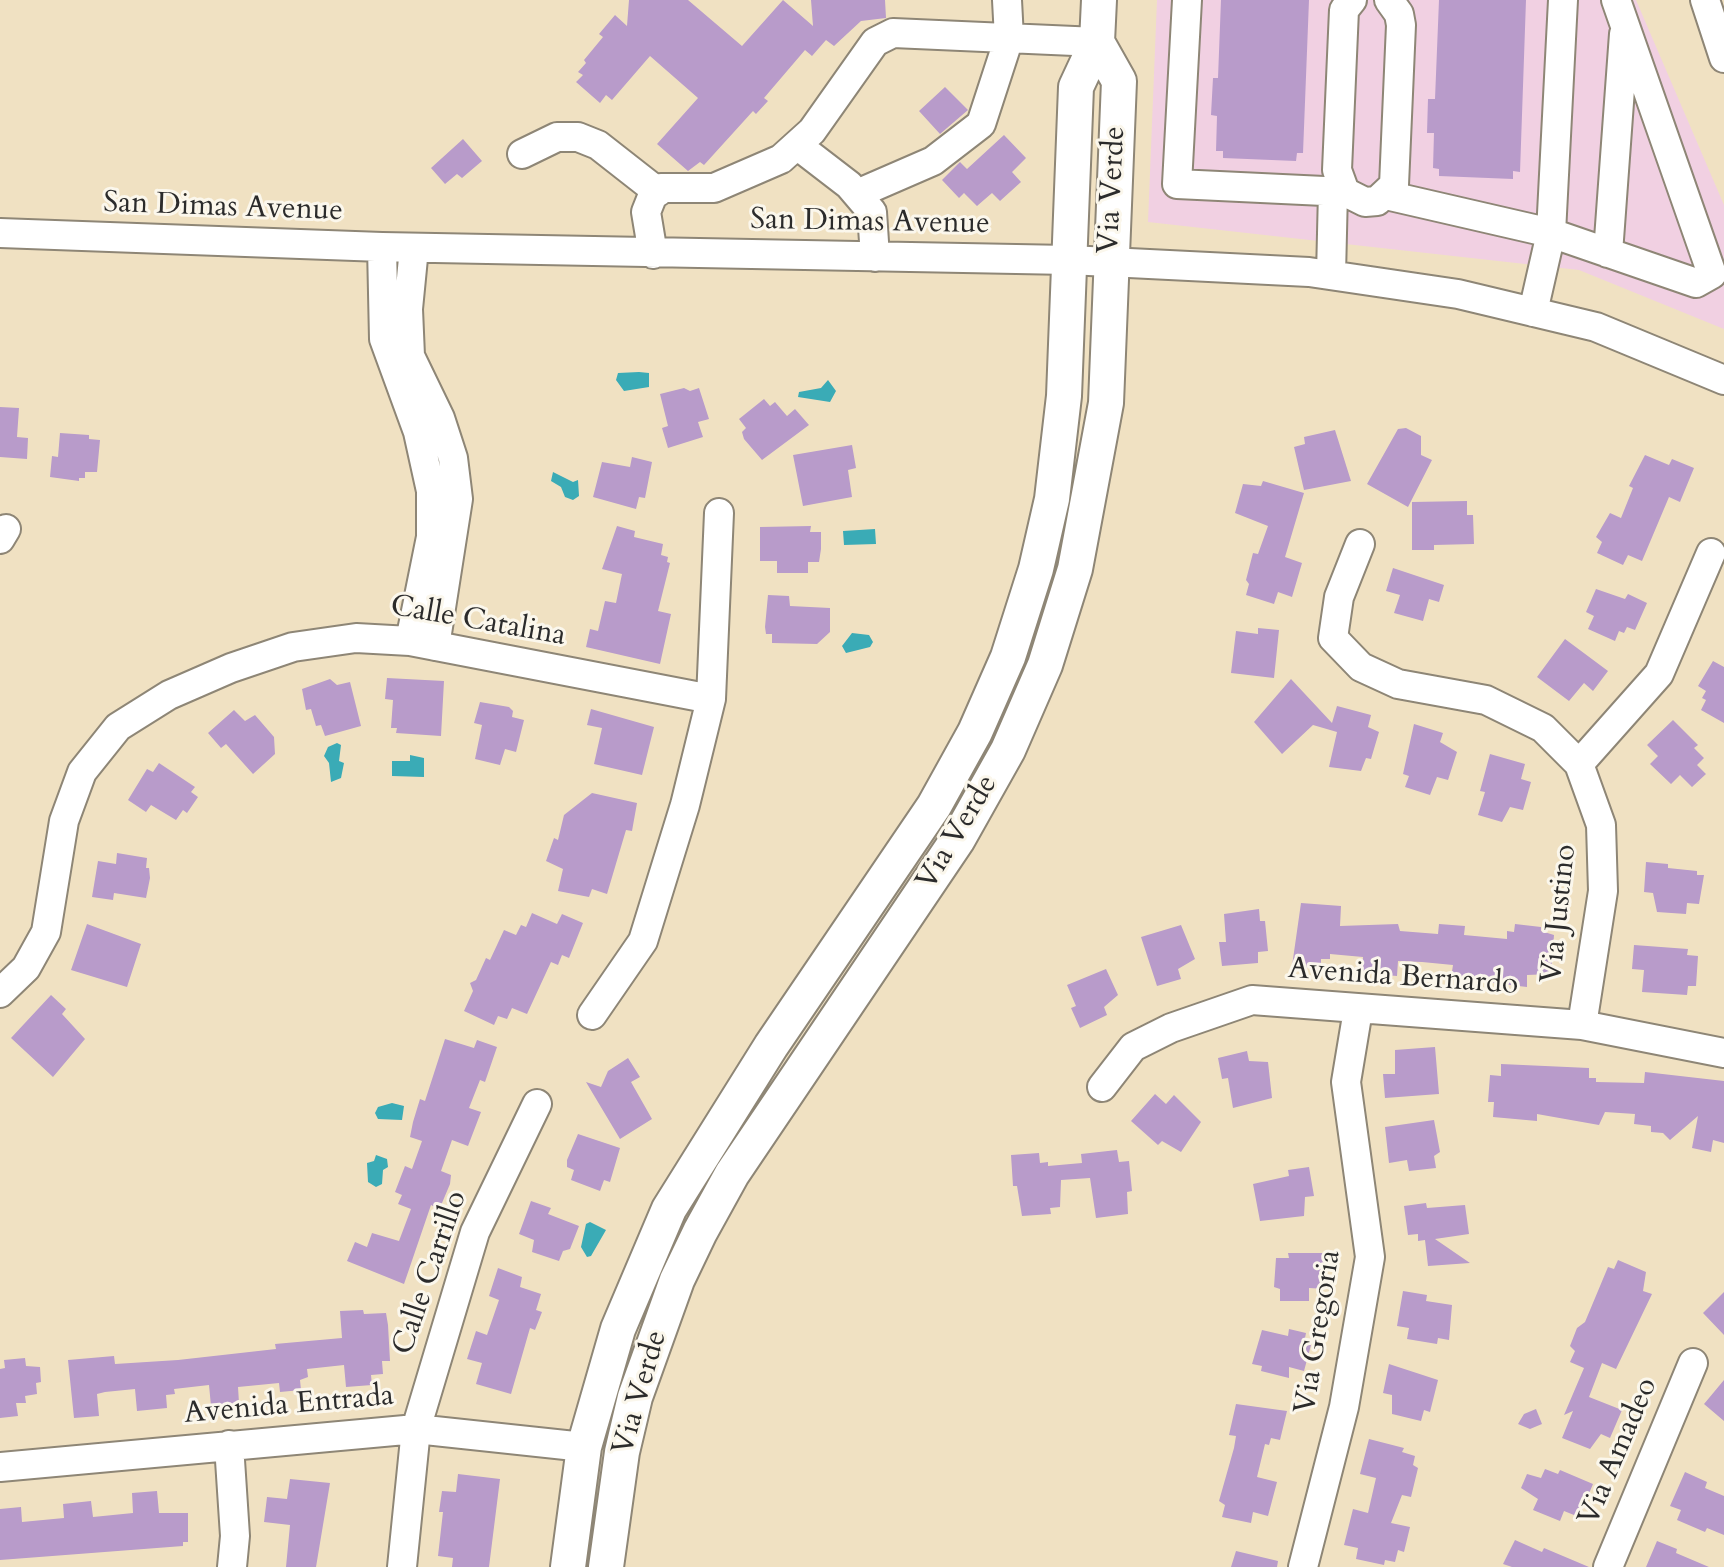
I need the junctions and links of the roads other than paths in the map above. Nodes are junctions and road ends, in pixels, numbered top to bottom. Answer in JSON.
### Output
{"nodes":[{"id":1,"x":1007,"y":0,"type":"edge"},
{"id":2,"x":1099,"y":0,"type":"edge"},
{"id":3,"x":1187,"y":0,"type":"edge"},
{"id":4,"x":1352,"y":0,"type":"edge"},
{"id":5,"x":1389,"y":0,"type":"edge"},
{"id":6,"x":1563,"y":0,"type":"edge"},
{"id":7,"x":1705,"y":0,"type":"edge"},
{"id":8,"x":1620,"y":10,"type":"edge"},
{"id":9,"x":1009,"y":38,"type":"junction"},
{"id":10,"x":1097,"y":42,"type":"junction"},
{"id":11,"x":1724,"y":58,"type":"edge"},
{"id":12,"x":797,"y":145,"type":"junction"},
{"id":13,"x":522,"y":154,"type":"dead end"},
{"id":14,"x":658,"y":192,"type":"junction"},
{"id":15,"x":1339,"y":192,"type":"junction"},
{"id":16,"x":857,"y":194,"type":"junction"},
{"id":17,"x":1386,"y":195,"type":"junction"},
{"id":18,"x":0,"y":233,"type":"edge"},
{"id":19,"x":1551,"y":233,"type":"junction"},
{"id":20,"x":382,"y":247,"type":"junction"},
{"id":21,"x":414,"y":248,"type":"junction"},
{"id":22,"x":1608,"y":253,"type":"junction"},
{"id":23,"x":653,"y":254,"type":"junction"},
{"id":24,"x":875,"y":257,"type":"junction"},
{"id":25,"x":1069,"y":260,"type":"junction"},
{"id":26,"x":1110,"y":262,"type":"junction"},
{"id":27,"x":1331,"y":275,"type":"junction"},
{"id":28,"x":1533,"y":312,"type":"junction"},
{"id":29,"x":401,"y":357,"type":"junction"},
{"id":30,"x":1724,"y":380,"type":"edge"},
{"id":31,"x":719,"y":513,"type":"dead end"},
{"id":32,"x":1360,"y":544,"type":"dead end"},
{"id":33,"x":1711,"y":553,"type":"dead end"},
{"id":34,"x":422,"y":643,"type":"junction"},
{"id":35,"x":711,"y":699,"type":"junction"},
{"id":36,"x":1579,"y":764,"type":"junction"},
{"id":37,"x":0,"y":993,"type":"edge"},
{"id":38,"x":1358,"y":1010,"type":"junction"},
{"id":39,"x":592,"y":1015,"type":"dead end"},
{"id":40,"x":1582,"y":1025,"type":"junction"},
{"id":41,"x":1724,"y":1053,"type":"edge"},
{"id":42,"x":1102,"y":1087,"type":"dead end"},
{"id":43,"x":537,"y":1104,"type":"dead end"},
{"id":44,"x":1693,"y":1363,"type":"dead end"},
{"id":45,"x":416,"y":1429,"type":"junction"},
{"id":46,"x":229,"y":1445,"type":"junction"},
{"id":47,"x":584,"y":1447,"type":"junction"},
{"id":48,"x":622,"y":1452,"type":"junction"},
{"id":49,"x":0,"y":1467,"type":"edge"},
{"id":50,"x":232,"y":1567,"type":"edge"},
{"id":51,"x":402,"y":1567,"type":"edge"},
{"id":52,"x":568,"y":1567,"type":"edge"},
{"id":53,"x":606,"y":1567,"type":"edge"},
{"id":54,"x":1303,"y":1567,"type":"edge"},
{"id":55,"x":1608,"y":1567,"type":"edge"}],
"edges":[{"from":1,"to":9,"type":"street"},
{"from":2,"to":10,"type":"main road","name":"Via Verde"},
{"from":3,"to":15,"type":"street"},
{"from":4,"to":15,"type":"street"},
{"from":5,"to":17,"type":"street"},
{"from":6,"to":19,"type":"street"},
{"from":7,"to":11,"type":"street"},
{"from":8,"to":22,"type":"street"},
{"from":8,"to":22,"type":"street"},
{"from":9,"to":10,"type":"street"},
{"from":9,"to":12,"type":"street"},
{"from":9,"to":16,"type":"street"},
{"from":10,"to":25,"type":"main road","name":"Via Verde"},
{"from":10,"to":26,"type":"main road","name":"Via Verde"},
{"from":12,"to":14,"type":"street"},
{"from":12,"to":16,"type":"street"},
{"from":13,"to":14,"type":"street"},
{"from":14,"to":23,"type":"street"},
{"from":15,"to":17,"type":"street"},
{"from":15,"to":27,"type":"street"},
{"from":16,"to":24,"type":"street"},
{"from":17,"to":19,"type":"street"},
{"from":18,"to":20,"type":"street","name":"San Dimas Avenue"},
{"from":19,"to":22,"type":"street"},
{"from":19,"to":28,"type":"street"},
{"from":20,"to":21,"type":"street","name":"San Dimas Avenue"},
{"from":20,"to":29,"type":"street"},
{"from":21,"to":23,"type":"street","name":"San Dimas Avenue"},
{"from":21,"to":29,"type":"street"},
{"from":23,"to":24,"type":"street","name":"San Dimas Avenue"},
{"from":24,"to":25,"type":"street","name":"San Dimas Avenue"},
{"from":25,"to":26,"type":"street","name":"San Dimas Avenue"},
{"from":25,"to":47,"type":"main road","name":"Via Verde"},
{"from":26,"to":27,"type":"street","name":"San Dimas Avenue"},
{"from":26,"to":48,"type":"main road","name":"Via Verde"},
{"from":27,"to":28,"type":"street","name":"San Dimas Avenue"},
{"from":28,"to":30,"type":"street","name":"San Dimas Avenue"},
{"from":29,"to":34,"type":"street"},
{"from":31,"to":35,"type":"street"},
{"from":32,"to":36,"type":"street","name":"Via Justino"},
{"from":33,"to":36,"type":"street"},
{"from":34,"to":35,"type":"street","name":"Calle Catalina"},
{"from":34,"to":37,"type":"street","name":"Calle Catalina"},
{"from":35,"to":39,"type":"street"},
{"from":36,"to":40,"type":"street","name":"Via Justino"},
{"from":38,"to":40,"type":"street","name":"Avenida Bernardo"},
{"from":38,"to":42,"type":"street","name":"Avenida Bernardo"},
{"from":38,"to":54,"type":"street","name":"Via Gregoria"},
{"from":40,"to":41,"type":"street","name":"Avenida Bernardo"},
{"from":43,"to":45,"type":"street","name":"Calle Carrillo"},
{"from":44,"to":55,"type":"street","name":"Via Amadeo"},
{"from":45,"to":46,"type":"street","name":"Avenida Entrada"},
{"from":45,"to":47,"type":"street","name":"Avenida Entrada"},
{"from":45,"to":51,"type":"street","name":"Calle Carrillo"},
{"from":46,"to":49,"type":"street","name":"Avenida Entrada"},
{"from":46,"to":50,"type":"street"},
{"from":47,"to":48,"type":"main road"},
{"from":47,"to":52,"type":"main road","name":"Via Verde"},
{"from":48,"to":53,"type":"main road","name":"Via Verde"}]}
